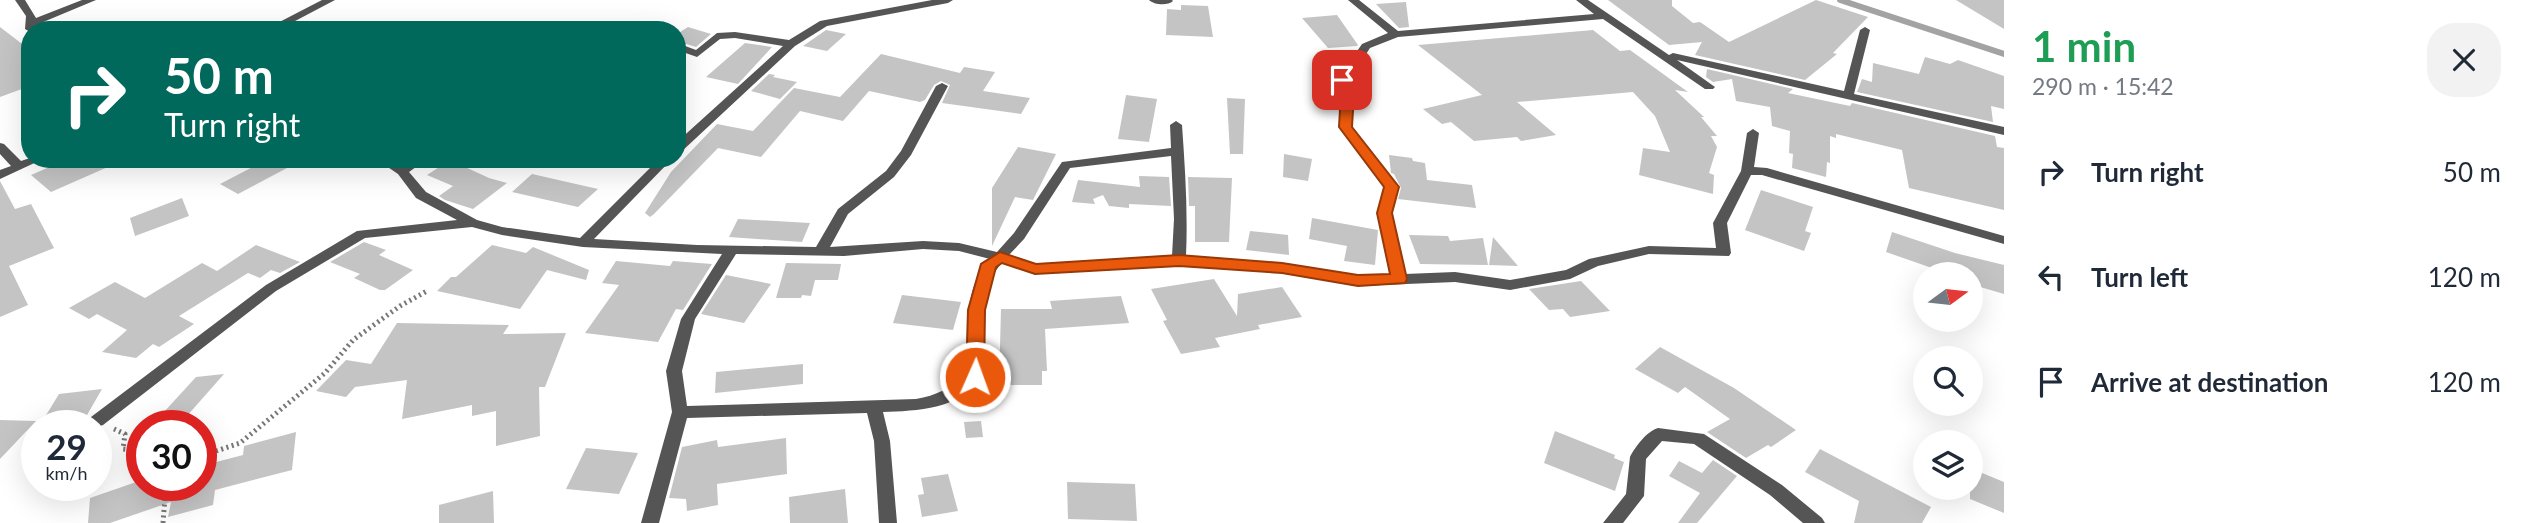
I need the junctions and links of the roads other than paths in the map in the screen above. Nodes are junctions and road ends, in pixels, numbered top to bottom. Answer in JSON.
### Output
{"nodes":[{"id":1,"x":20,"y":0,"type":"edge"},
{"id":2,"x":91,"y":0,"type":"edge"},
{"id":3,"x":330,"y":0,"type":"edge"},
{"id":4,"x":948,"y":0,"type":"edge"},
{"id":5,"x":1154,"y":0,"type":"edge"},
{"id":6,"x":1353,"y":0,"type":"edge"},
{"id":7,"x":1581,"y":0,"type":"edge"},
{"id":8,"x":1168,"y":1,"type":"edge"},
{"id":9,"x":1605,"y":16,"type":"junction"},
{"id":10,"x":31,"y":21,"type":"edge"},
{"id":11,"x":44,"y":21,"type":"edge"},
{"id":12,"x":287,"y":21,"type":"edge"},
{"id":13,"x":1865,"y":30,"type":"dead end"},
{"id":14,"x":1396,"y":34,"type":"junction"},
{"id":15,"x":790,"y":44,"type":"junction"},
{"id":16,"x":686,"y":50,"type":"edge"},
{"id":17,"x":1673,"y":56,"type":"dead end"},
{"id":18,"x":942,"y":86,"type":"dead end"},
{"id":19,"x":1709,"y":87,"type":"dead end"},
{"id":20,"x":1847,"y":96,"type":"junction"},
{"id":21,"x":1176,"y":125,"type":"dead end"},
{"id":22,"x":2004,"y":131,"type":"edge"},
{"id":23,"x":1753,"y":134,"type":"dead end"},
{"id":24,"x":686,"y":141,"type":"edge"},
{"id":25,"x":0,"y":146,"type":"edge"},
{"id":26,"x":1179,"y":151,"type":"junction"},
{"id":27,"x":19,"y":167,"type":"joint"},
{"id":28,"x":397,"y":168,"type":"edge"},
{"id":29,"x":407,"y":168,"type":"edge"},
{"id":30,"x":657,"y":168,"type":"edge"},
{"id":31,"x":402,"y":171,"type":"junction"},
{"id":32,"x":1747,"y":171,"type":"junction"},
{"id":33,"x":0,"y":174,"type":"edge"},
{"id":34,"x":472,"y":223,"type":"junction"},
{"id":35,"x":2004,"y":240,"type":"edge"},
{"id":36,"x":583,"y":243,"type":"junction"},
{"id":37,"x":732,"y":249,"type":"junction"},
{"id":38,"x":821,"y":251,"type":"junction"},
{"id":39,"x":1000,"y":257,"type":"junction"},
{"id":40,"x":1179,"y":260,"type":"junction"},
{"id":41,"x":1399,"y":279,"type":"junction"},
{"id":42,"x":873,"y":407,"type":"junction"},
{"id":43,"x":111,"y":410,"type":"edge"},
{"id":44,"x":680,"y":412,"type":"junction"},
{"id":45,"x":650,"y":523,"type":"edge"},
{"id":46,"x":888,"y":523,"type":"edge"},
{"id":47,"x":1612,"y":523,"type":"edge"},
{"id":48,"x":1816,"y":523,"type":"edge"}],
"edges":[{"from":1,"to":10,"type":"street"},
{"from":2,"to":11,"type":"street"},
{"from":3,"to":12,"type":"street"},
{"from":4,"to":15,"type":"street"},
{"from":5,"to":8,"type":"street"},
{"from":6,"to":14,"type":"street"},
{"from":7,"to":9,"type":"street"},
{"from":9,"to":14,"type":"street"},
{"from":9,"to":19,"type":"street"},
{"from":13,"to":20,"type":"street"},
{"from":14,"to":41,"type":"street"},
{"from":15,"to":16,"type":"street"},
{"from":15,"to":24,"type":"street"},
{"from":17,"to":20,"type":"street"},
{"from":18,"to":38,"type":"street"},
{"from":20,"to":22,"type":"street"},
{"from":21,"to":26,"type":"street"},
{"from":23,"to":32,"type":"street"},
{"from":25,"to":27,"type":"street"},
{"from":26,"to":39,"type":"street"},
{"from":26,"to":40,"type":"street"},
{"from":27,"to":33,"type":"street"},
{"from":28,"to":31,"type":"street"},
{"from":29,"to":31,"type":"street"},
{"from":30,"to":36,"type":"street"},
{"from":31,"to":34,"type":"street"},
{"from":32,"to":35,"type":"street"},
{"from":32,"to":41,"type":"street"},
{"from":34,"to":36,"type":"street"},
{"from":34,"to":43,"type":"street"},
{"from":36,"to":37,"type":"street"},
{"from":37,"to":38,"type":"street"},
{"from":37,"to":44,"type":"street"},
{"from":38,"to":39,"type":"street"},
{"from":39,"to":40,"type":"street"},
{"from":39,"to":42,"type":"street"},
{"from":40,"to":41,"type":"street"},
{"from":42,"to":44,"type":"street"},
{"from":42,"to":46,"type":"street"},
{"from":44,"to":45,"type":"street"},
{"from":47,"to":48,"type":"street"}]}
